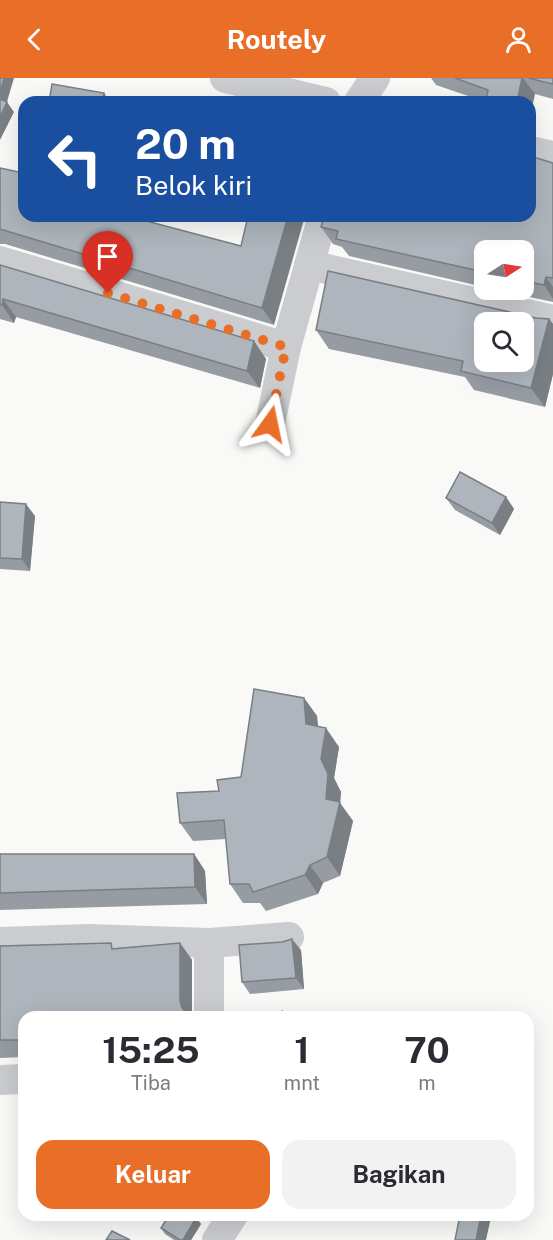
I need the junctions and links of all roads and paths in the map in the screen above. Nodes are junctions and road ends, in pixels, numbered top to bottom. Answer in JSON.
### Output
{"nodes":[{"id":1,"x":225,"y":78,"type":"edge"},
{"id":2,"x":375,"y":78,"type":"edge"},
{"id":3,"x":301,"y":96,"type":"edge"},
{"id":4,"x":363,"y":96,"type":"edge"},
{"id":5,"x":536,"y":152,"type":"edge"},
{"id":6,"x":553,"y":156,"type":"edge"},
{"id":7,"x":321,"y":222,"type":"edge"},
{"id":8,"x":0,"y":261,"type":"edge"},
{"id":9,"x":309,"y":265,"type":"junction"},
{"id":10,"x":553,"y":320,"type":"edge"},
{"id":11,"x":286,"y":347,"type":"junction"},
{"id":12,"x":270,"y":424,"type":"dead end"},
{"id":13,"x":289,"y":937,"type":"edge"},
{"id":14,"x":0,"y":942,"type":"edge"},
{"id":15,"x":209,"y":944,"type":"junction"},
{"id":16,"x":209,"y":1011,"type":"edge"},
{"id":17,"x":18,"y":1079,"type":"edge"},
{"id":18,"x":0,"y":1080,"type":"edge"},
{"id":19,"x":229,"y":1221,"type":"edge"},
{"id":20,"x":217,"y":1240,"type":"edge"}],
"edges":[{"from":1,"to":3,"type":"street"},
{"from":2,"to":4,"type":"street"},
{"from":5,"to":6,"type":"street"},
{"from":7,"to":9,"type":"street"},
{"from":8,"to":11,"type":"street"},
{"from":9,"to":10,"type":"street"},
{"from":9,"to":11,"type":"street"},
{"from":11,"to":12,"type":"street"},
{"from":13,"to":15,"type":"street"},
{"from":14,"to":15,"type":"street"},
{"from":15,"to":16,"type":"street"},
{"from":17,"to":18,"type":"street"},
{"from":19,"to":20,"type":"street"}]}
